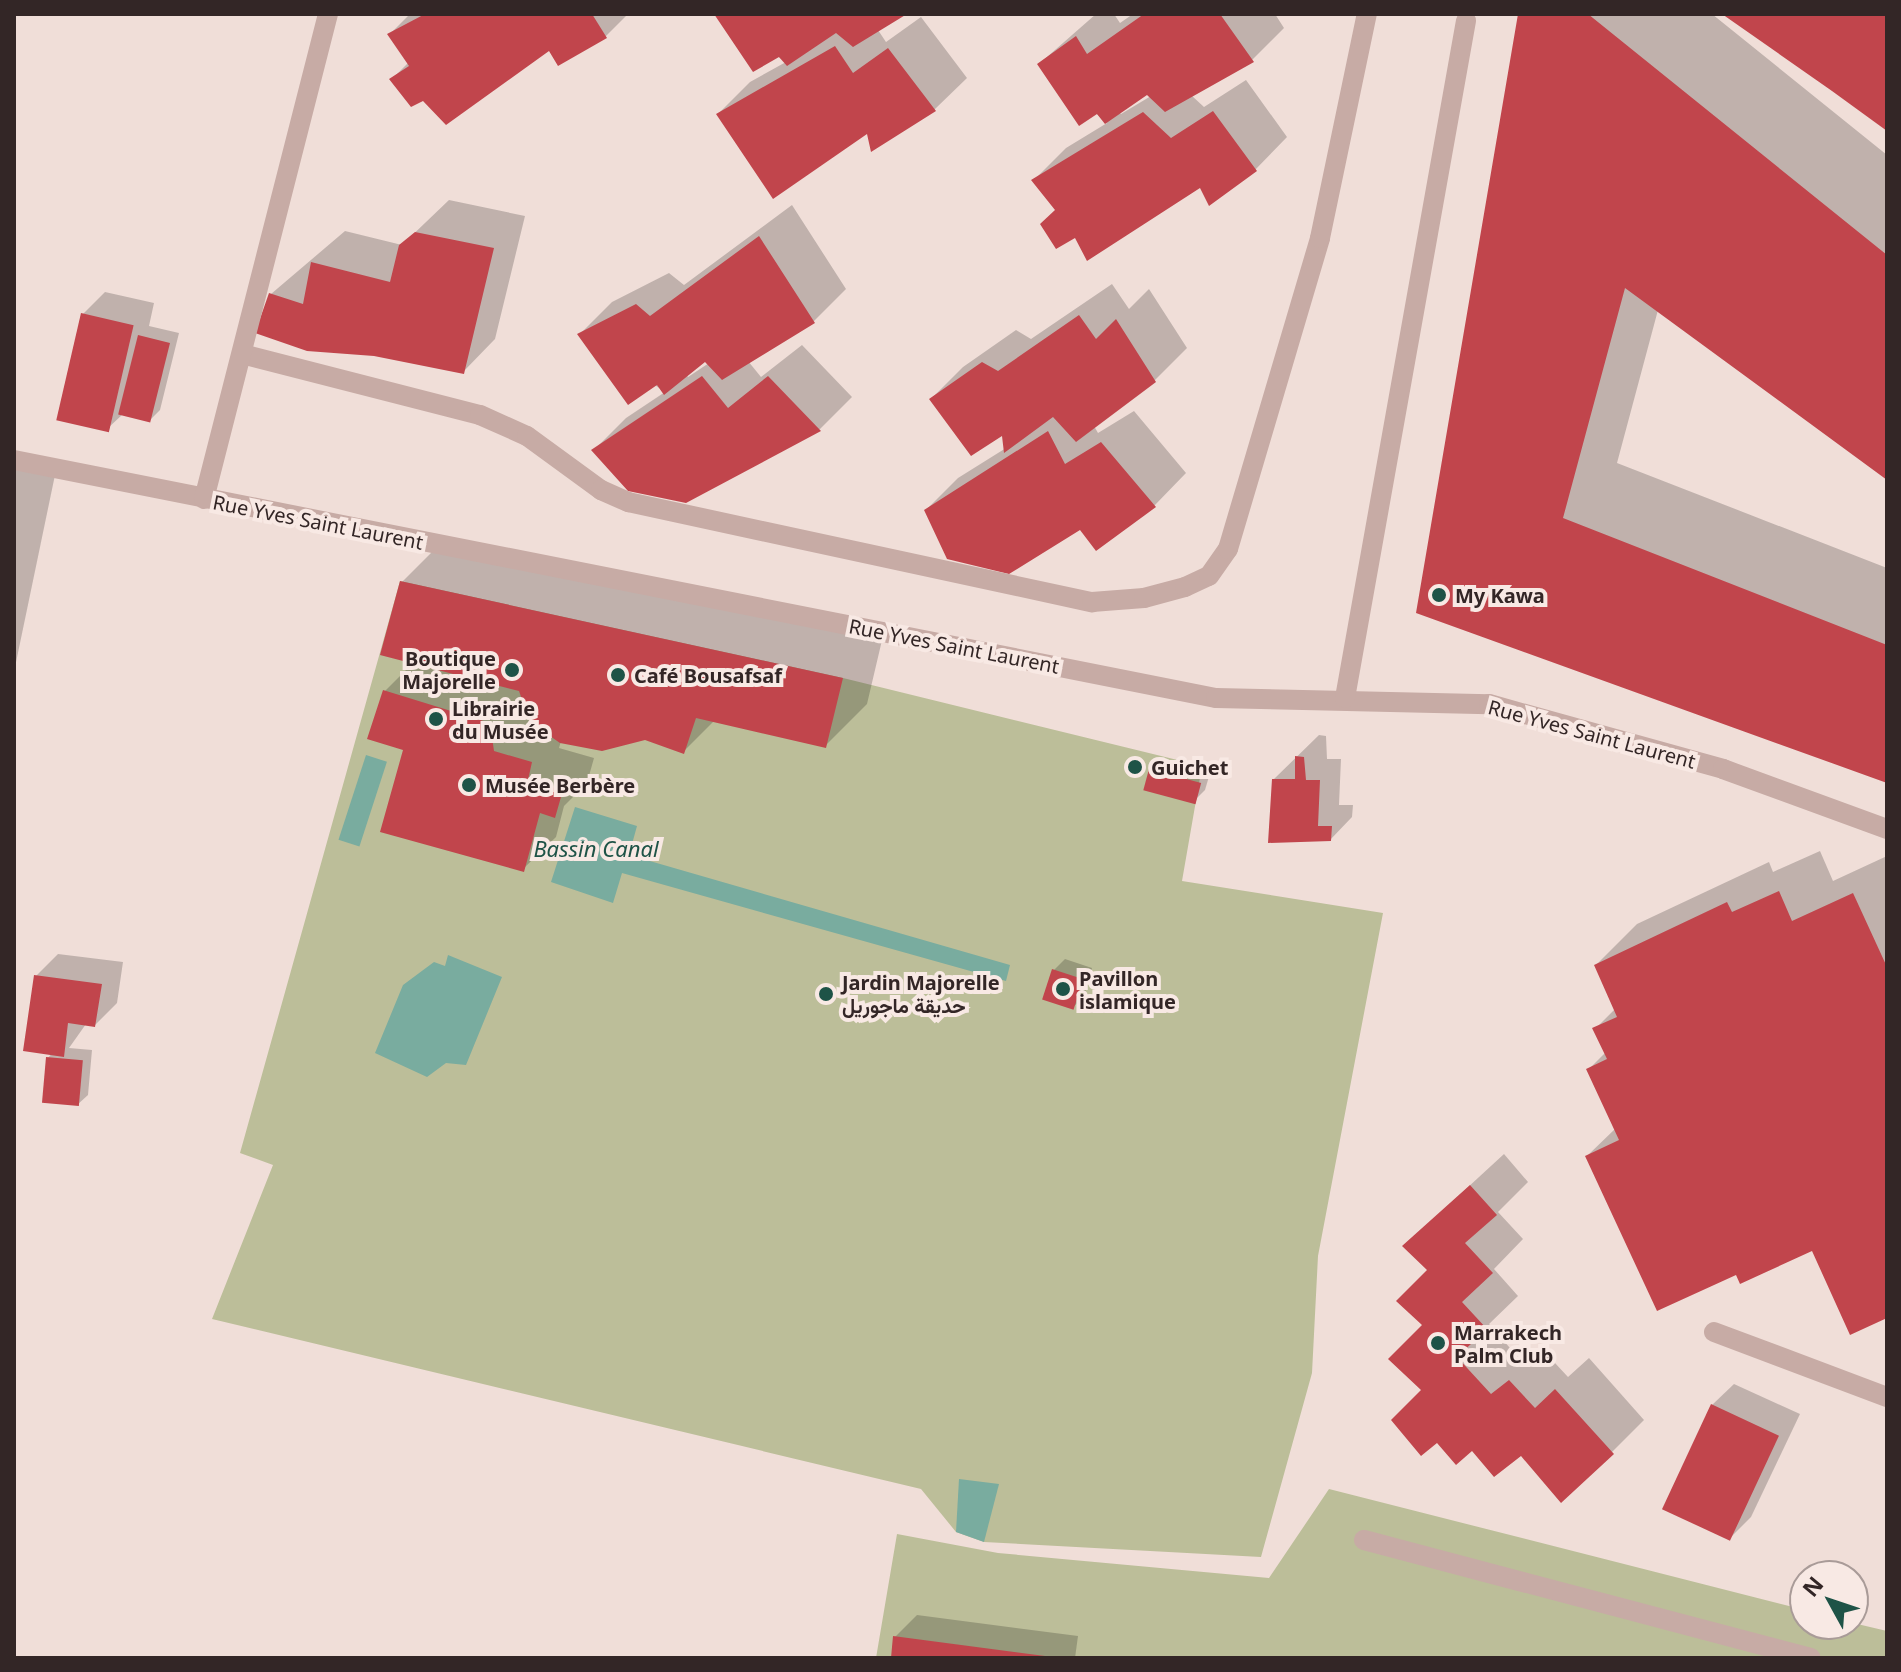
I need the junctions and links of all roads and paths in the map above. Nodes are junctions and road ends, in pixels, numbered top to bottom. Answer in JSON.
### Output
{"nodes":[{"id":1,"x":328,"y":14,"type":"edge"},
{"id":2,"x":1367,"y":14,"type":"edge"},
{"id":3,"x":1466,"y":21,"type":"dead end"},
{"id":4,"x":242,"y":354,"type":"junction"},
{"id":5,"x":14,"y":460,"type":"edge"},
{"id":6,"x":204,"y":499,"type":"junction"},
{"id":7,"x":1345,"y":698,"type":"junction"},
{"id":8,"x":1887,"y":829,"type":"edge"},
{"id":9,"x":1714,"y":1332,"type":"dead end"},
{"id":10,"x":1887,"y":1397,"type":"edge"},
{"id":11,"x":1364,"y":1540,"type":"dead end"},
{"id":12,"x":1811,"y":1658,"type":"edge"}],
"edges":[{"from":1,"to":4,"type":"street"},
{"from":2,"to":4,"type":"street"},
{"from":3,"to":7,"type":"street"},
{"from":4,"to":6,"type":"street"},
{"from":5,"to":6,"type":"street","name":"Rue Yves Saint Laurent"},
{"from":6,"to":7,"type":"street","name":"Rue Yves Saint Laurent"},
{"from":7,"to":8,"type":"street","name":"Rue Yves Saint Laurent"},
{"from":9,"to":10,"type":"street"},
{"from":11,"to":12,"type":"street"}]}
